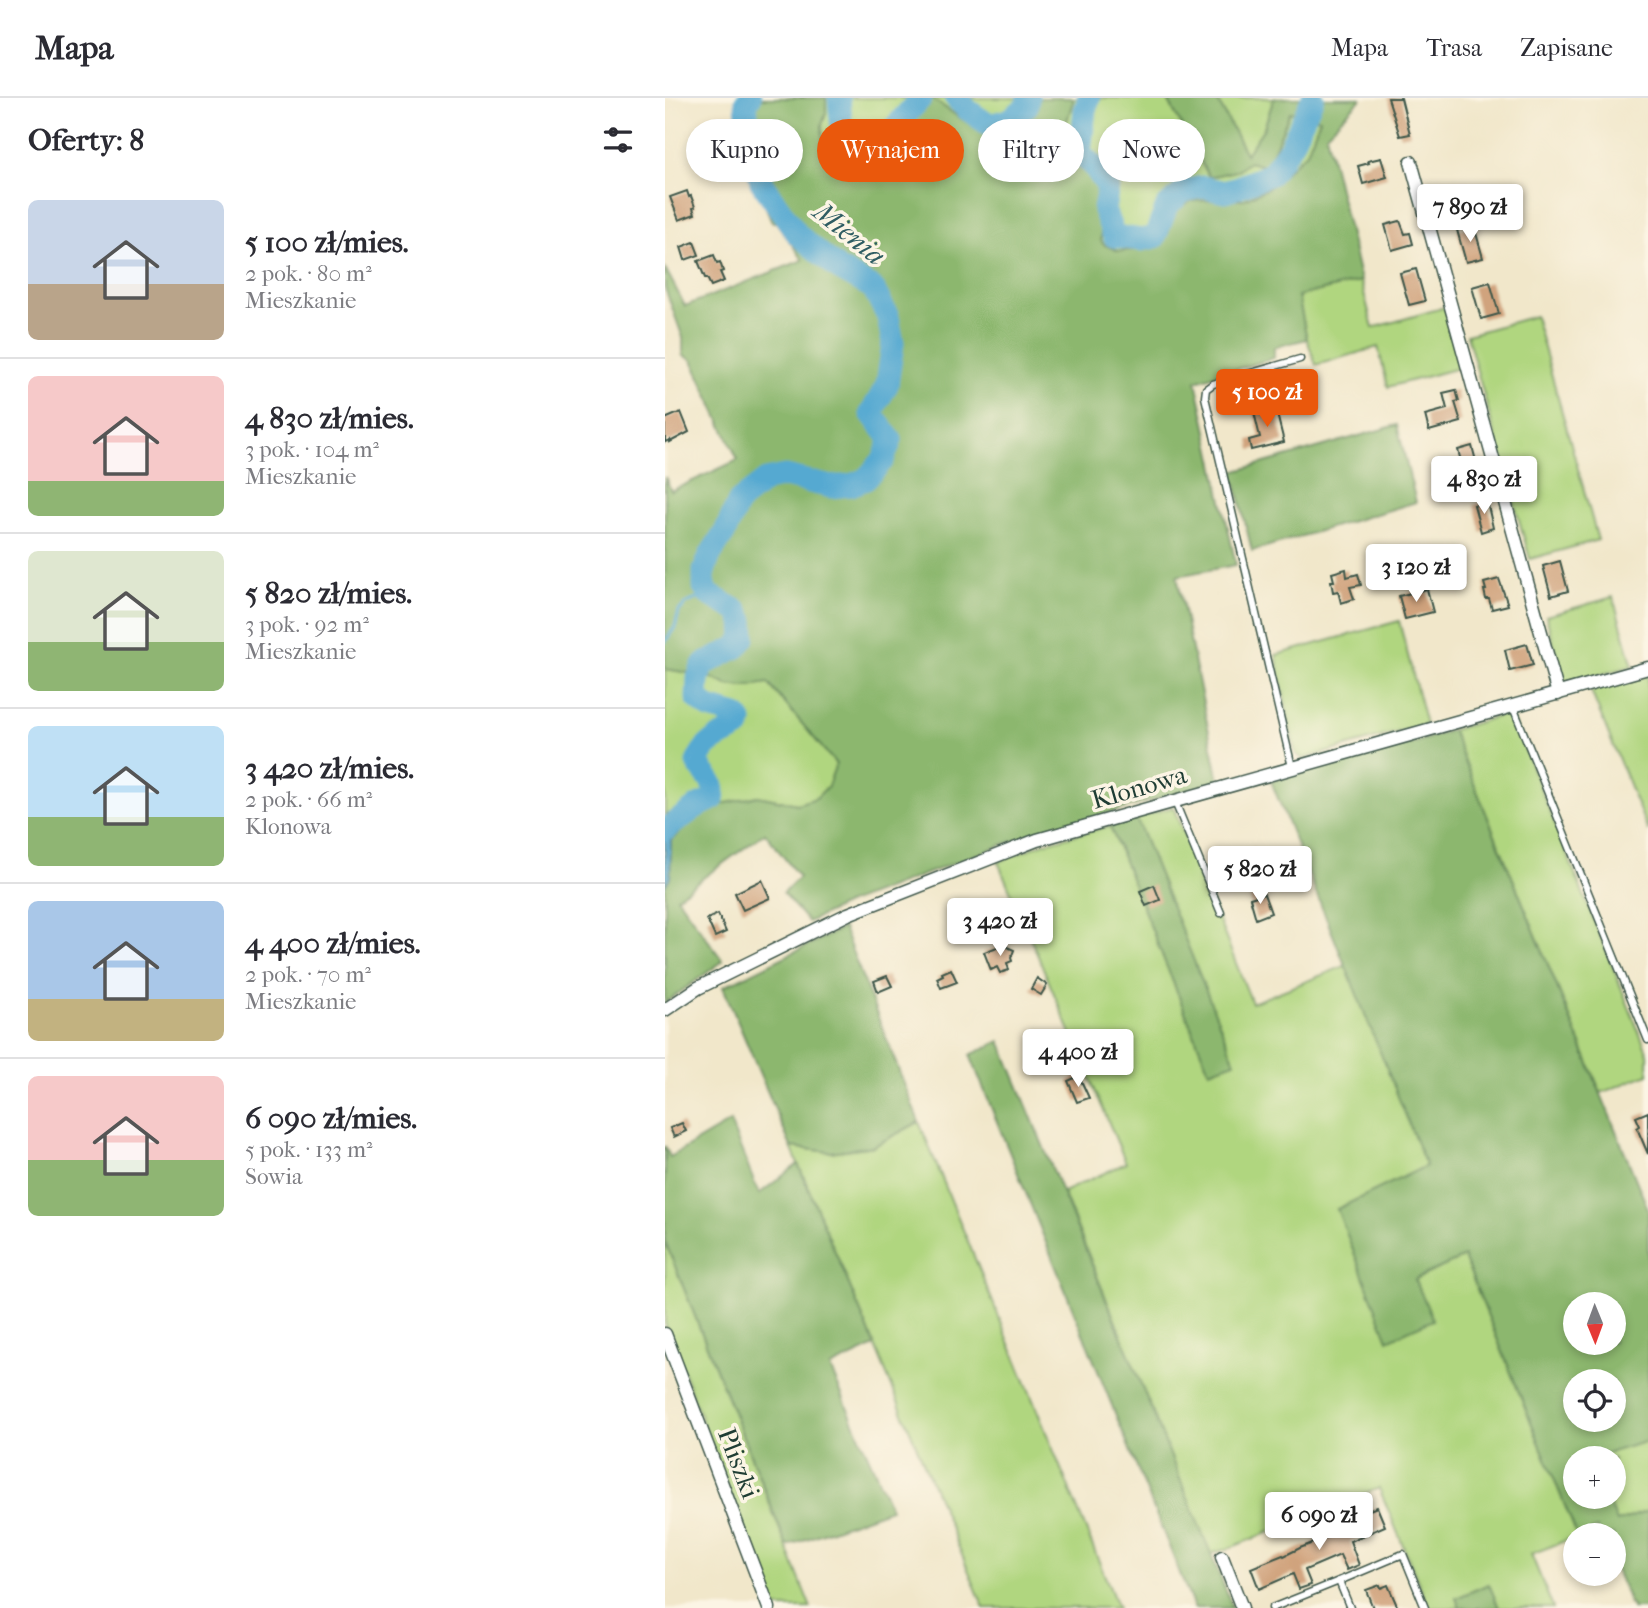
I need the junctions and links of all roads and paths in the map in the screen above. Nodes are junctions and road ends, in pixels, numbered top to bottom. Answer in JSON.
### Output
{"nodes":[{"id":1,"x":1411,"y":162,"type":"dead end"},
{"id":2,"x":1300,"y":359,"type":"dead end"},
{"id":3,"x":1648,"y":668,"type":"edge"},
{"id":4,"x":1559,"y":694,"type":"junction"},
{"id":5,"x":1513,"y":707,"type":"junction"},
{"id":6,"x":1292,"y":767,"type":"junction"},
{"id":7,"x":1175,"y":800,"type":"junction"},
{"id":8,"x":1221,"y":913,"type":"dead end"},
{"id":9,"x":665,"y":1010,"type":"edge"},
{"id":10,"x":1648,"y":1041,"type":"edge"},
{"id":11,"x":665,"y":1334,"type":"edge"},
{"id":12,"x":1221,"y":1557,"type":"dead end"},
{"id":13,"x":1339,"y":1581,"type":"junction"},
{"id":14,"x":769,"y":1608,"type":"edge"},
{"id":15,"x":1242,"y":1608,"type":"edge"},
{"id":16,"x":1272,"y":1608,"type":"edge"},
{"id":17,"x":1350,"y":1608,"type":"edge"},
{"id":18,"x":1425,"y":1608,"type":"edge"}],
"edges":[{"from":1,"to":4,"type":"street"},
{"from":2,"to":6,"type":"lane"},
{"from":3,"to":4,"type":"street","name":"Klonowa"},
{"from":4,"to":5,"type":"street","name":"Klonowa"},
{"from":5,"to":6,"type":"street","name":"Klonowa"},
{"from":5,"to":10,"type":"lane"},
{"from":6,"to":7,"type":"street","name":"Klonowa"},
{"from":7,"to":8,"type":"lane"},
{"from":7,"to":9,"type":"street","name":"Klonowa"},
{"from":11,"to":14,"type":"street","name":"Pliszki"},
{"from":12,"to":15,"type":"street"},
{"from":13,"to":16,"type":"lane"},
{"from":13,"to":17,"type":"lane"},
{"from":13,"to":18,"type":"lane"}]}
